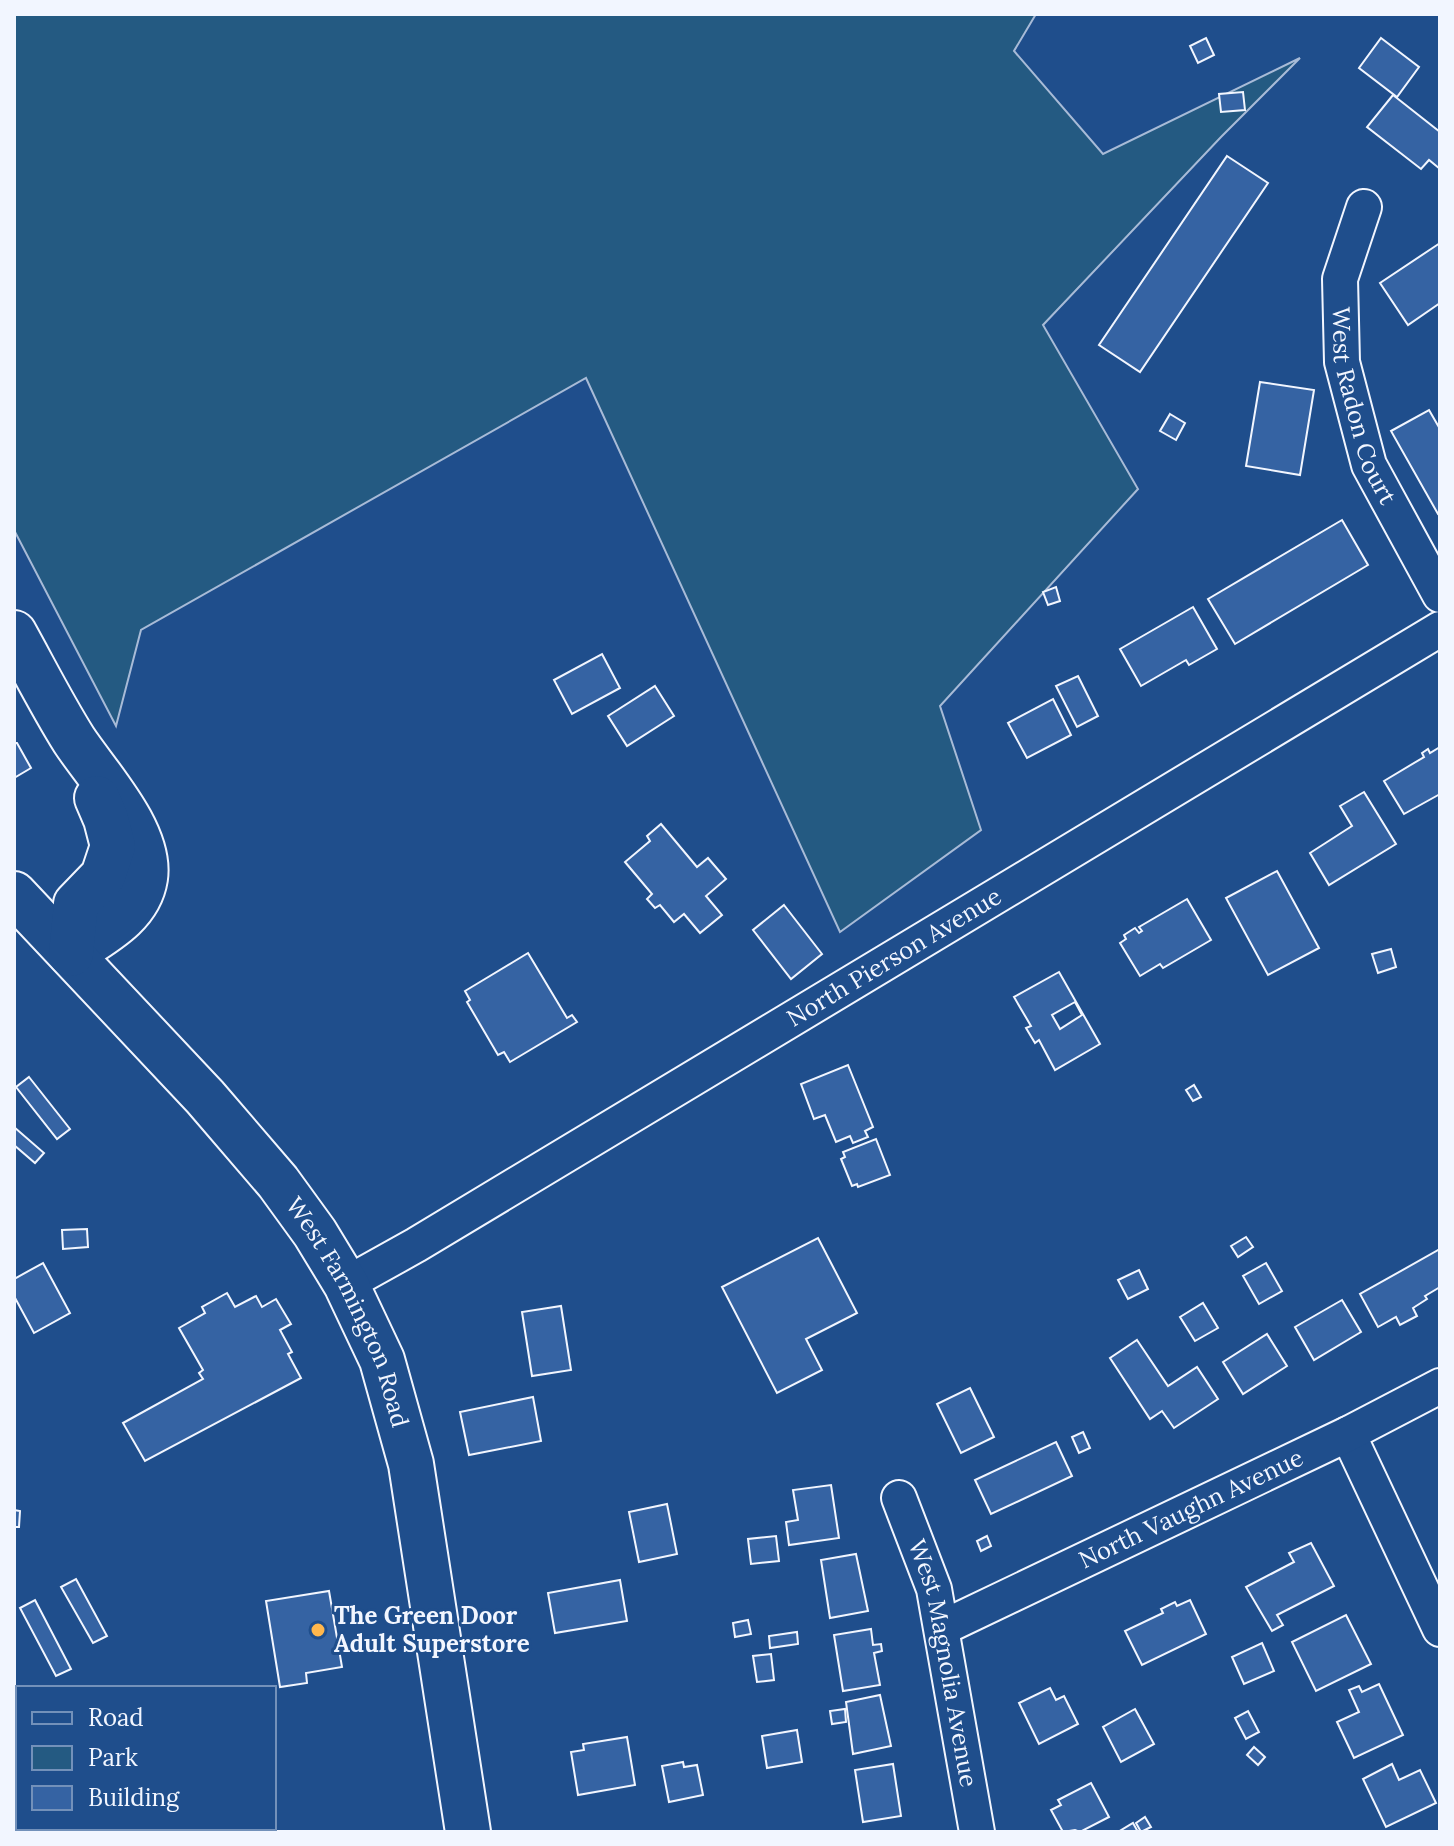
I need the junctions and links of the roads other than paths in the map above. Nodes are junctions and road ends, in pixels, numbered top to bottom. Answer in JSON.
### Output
{"nodes":[{"id":1,"x":1364,"y":207,"type":"dead end"},
{"id":2,"x":1440,"y":595,"type":"edge"},
{"id":3,"x":1440,"y":629,"type":"edge"},
{"id":4,"x":14,"y":633,"type":"edge"},
{"id":5,"x":14,"y":894,"type":"edge"},
{"id":6,"x":71,"y":954,"type":"junction"},
{"id":7,"x":346,"y":1284,"type":"junction"},
{"id":8,"x":1440,"y":1386,"type":"edge"},
{"id":9,"x":1348,"y":1434,"type":"junction"},
{"id":10,"x":899,"y":1498,"type":"dead end"},
{"id":11,"x":942,"y":1628,"type":"junction"},
{"id":12,"x":1440,"y":1629,"type":"edge"},
{"id":13,"x":468,"y":1832,"type":"edge"},
{"id":14,"x":977,"y":1832,"type":"edge"}],
"edges":[{"from":1,"to":2,"type":"street","name":"West Radon Court"},
{"from":3,"to":7,"type":"street","name":"North Pierson Avenue"},
{"from":4,"to":6,"type":"main road"},
{"from":5,"to":6,"type":"main road","name":"West Farmington Road"},
{"from":6,"to":7,"type":"main road","name":"West Farmington Road"},
{"from":7,"to":13,"type":"main road","name":"West Farmington Road"},
{"from":8,"to":9,"type":"street","name":"North Vaughn Avenue"},
{"from":9,"to":11,"type":"street","name":"North Vaughn Avenue"},
{"from":9,"to":12,"type":"street"},
{"from":10,"to":11,"type":"street","name":"West Magnolia Avenue"},
{"from":11,"to":14,"type":"street","name":"West Magnolia Avenue"}]}
